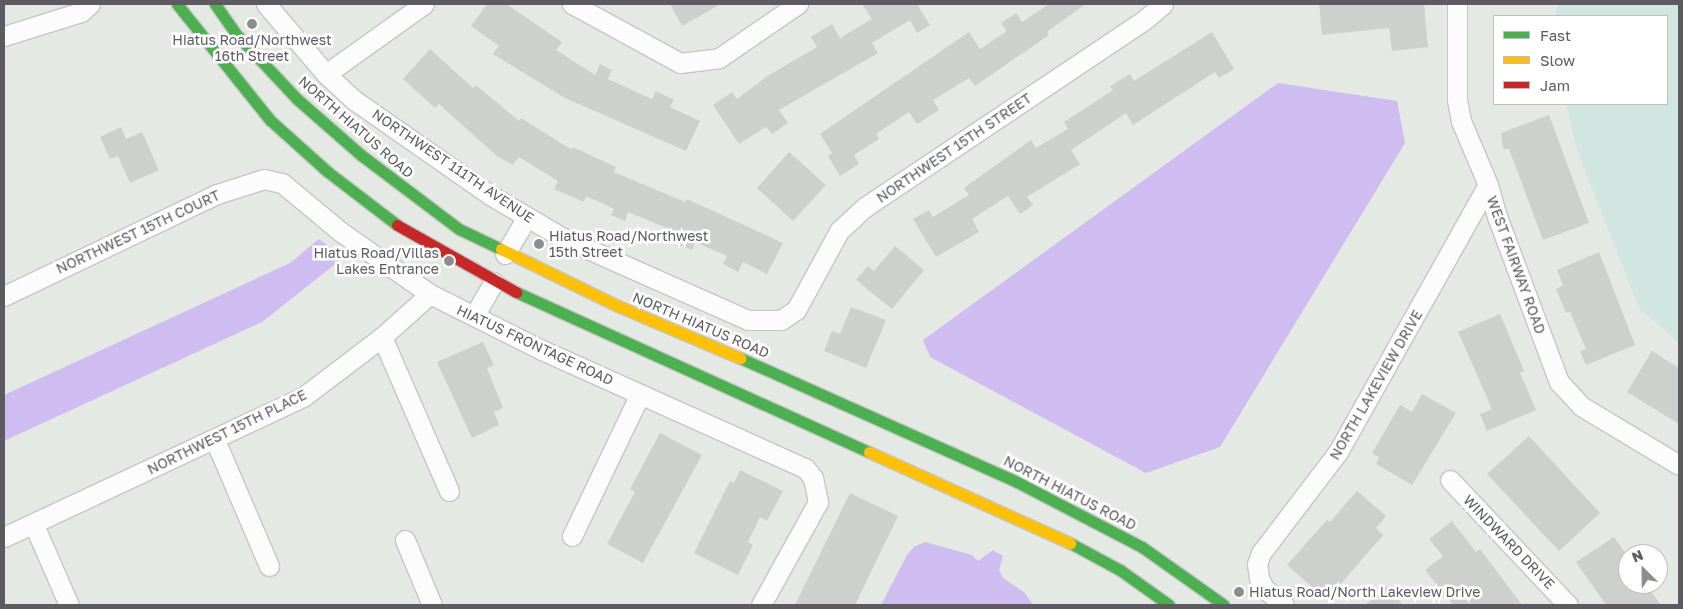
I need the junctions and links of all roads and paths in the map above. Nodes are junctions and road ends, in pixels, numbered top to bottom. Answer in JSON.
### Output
{"nodes":[{"id":1,"x":90,"y":4,"type":"edge"},
{"id":2,"x":177,"y":4,"type":"edge"},
{"id":3,"x":215,"y":4,"type":"edge"},
{"id":4,"x":266,"y":4,"type":"edge"},
{"id":5,"x":424,"y":4,"type":"edge"},
{"id":6,"x":572,"y":4,"type":"edge"},
{"id":7,"x":798,"y":4,"type":"edge"},
{"id":8,"x":1457,"y":4,"type":"edge"},
{"id":9,"x":1162,"y":6,"type":"edge"},
{"id":10,"x":4,"y":36,"type":"edge"},
{"id":11,"x":326,"y":74,"type":"junction"},
{"id":12,"x":275,"y":181,"type":"joint"},
{"id":13,"x":1488,"y":185,"type":"junction"},
{"id":14,"x":527,"y":217,"type":"junction"},
{"id":15,"x":506,"y":254,"type":"junction"},
{"id":16,"x":494,"y":282,"type":"junction"},
{"id":17,"x":430,"y":294,"type":"junction"},
{"id":18,"x":4,"y":296,"type":"edge"},
{"id":19,"x":474,"y":316,"type":"junction"},
{"id":20,"x":781,"y":320,"type":"joint"},
{"id":21,"x":382,"y":337,"type":"junction"},
{"id":22,"x":640,"y":394,"type":"junction"},
{"id":23,"x":215,"y":440,"type":"junction"},
{"id":24,"x":1679,"y":465,"type":"edge"},
{"id":25,"x":1450,"y":480,"type":"dead end"},
{"id":26,"x":449,"y":491,"type":"dead end"},
{"id":27,"x":34,"y":524,"type":"junction"},
{"id":28,"x":572,"y":536,"type":"dead end"},
{"id":29,"x":4,"y":537,"type":"edge"},
{"id":30,"x":405,"y":540,"type":"dead end"},
{"id":31,"x":269,"y":566,"type":"dead end"},
{"id":32,"x":69,"y":605,"type":"edge"},
{"id":33,"x":432,"y":605,"type":"edge"},
{"id":34,"x":761,"y":605,"type":"edge"},
{"id":35,"x":1170,"y":605,"type":"edge"},
{"id":36,"x":1224,"y":605,"type":"edge"},
{"id":37,"x":1284,"y":605,"type":"edge"},
{"id":38,"x":1568,"y":605,"type":"edge"}],
"edges":[{"from":1,"to":10,"type":"street"},
{"from":2,"to":16,"type":"main road"},
{"from":3,"to":15,"type":"main road","name":"NORTH HIATUS ROAD"},
{"from":4,"to":11,"type":"street","name":"NORTHWEST 111TH AVENUE"},
{"from":5,"to":11,"type":"street"},
{"from":6,"to":7,"type":"street"},
{"from":8,"to":13,"type":"street","name":"WEST FAIRWAY ROAD"},
{"from":9,"to":20,"type":"street","name":"NORTHWEST 15TH STREET"},
{"from":11,"to":14,"type":"street","name":"NORTHWEST 111TH AVENUE"},
{"from":12,"to":17,"type":"street","name":"HIATUS FRONTAGE ROAD"},
{"from":12,"to":18,"type":"street","name":"NORTHWEST 15TH COURT"},
{"from":13,"to":24,"type":"street","name":"WEST FAIRWAY ROAD"},
{"from":13,"to":37,"type":"street","name":"NORTH LAKEVIEW DRIVE"},
{"from":14,"to":15,"type":"street"},
{"from":14,"to":20,"type":"street","name":"NORTHWEST 111TH AVENUE"},
{"from":15,"to":16,"type":"main road"},
{"from":15,"to":36,"type":"main road","name":"NORTH HIATUS ROAD"},
{"from":16,"to":19,"type":"street"},
{"from":16,"to":35,"type":"main road"},
{"from":17,"to":19,"type":"street","name":"HIATUS FRONTAGE ROAD"},
{"from":17,"to":21,"type":"street","name":"NORTHWEST 15TH PLACE"},
{"from":19,"to":22,"type":"street","name":"HIATUS FRONTAGE ROAD"},
{"from":21,"to":23,"type":"street","name":"NORTHWEST 15TH PLACE"},
{"from":21,"to":26,"type":"street"},
{"from":22,"to":28,"type":"street"},
{"from":22,"to":34,"type":"street","name":"HIATUS FRONTAGE ROAD"},
{"from":23,"to":27,"type":"street","name":"NORTHWEST 15TH PLACE"},
{"from":23,"to":31,"type":"street"},
{"from":25,"to":38,"type":"street","name":"WINDWARD DRIVE"},
{"from":27,"to":29,"type":"street","name":"NORTHWEST 15TH PLACE"},
{"from":27,"to":32,"type":"street"},
{"from":30,"to":33,"type":"street"}]}
